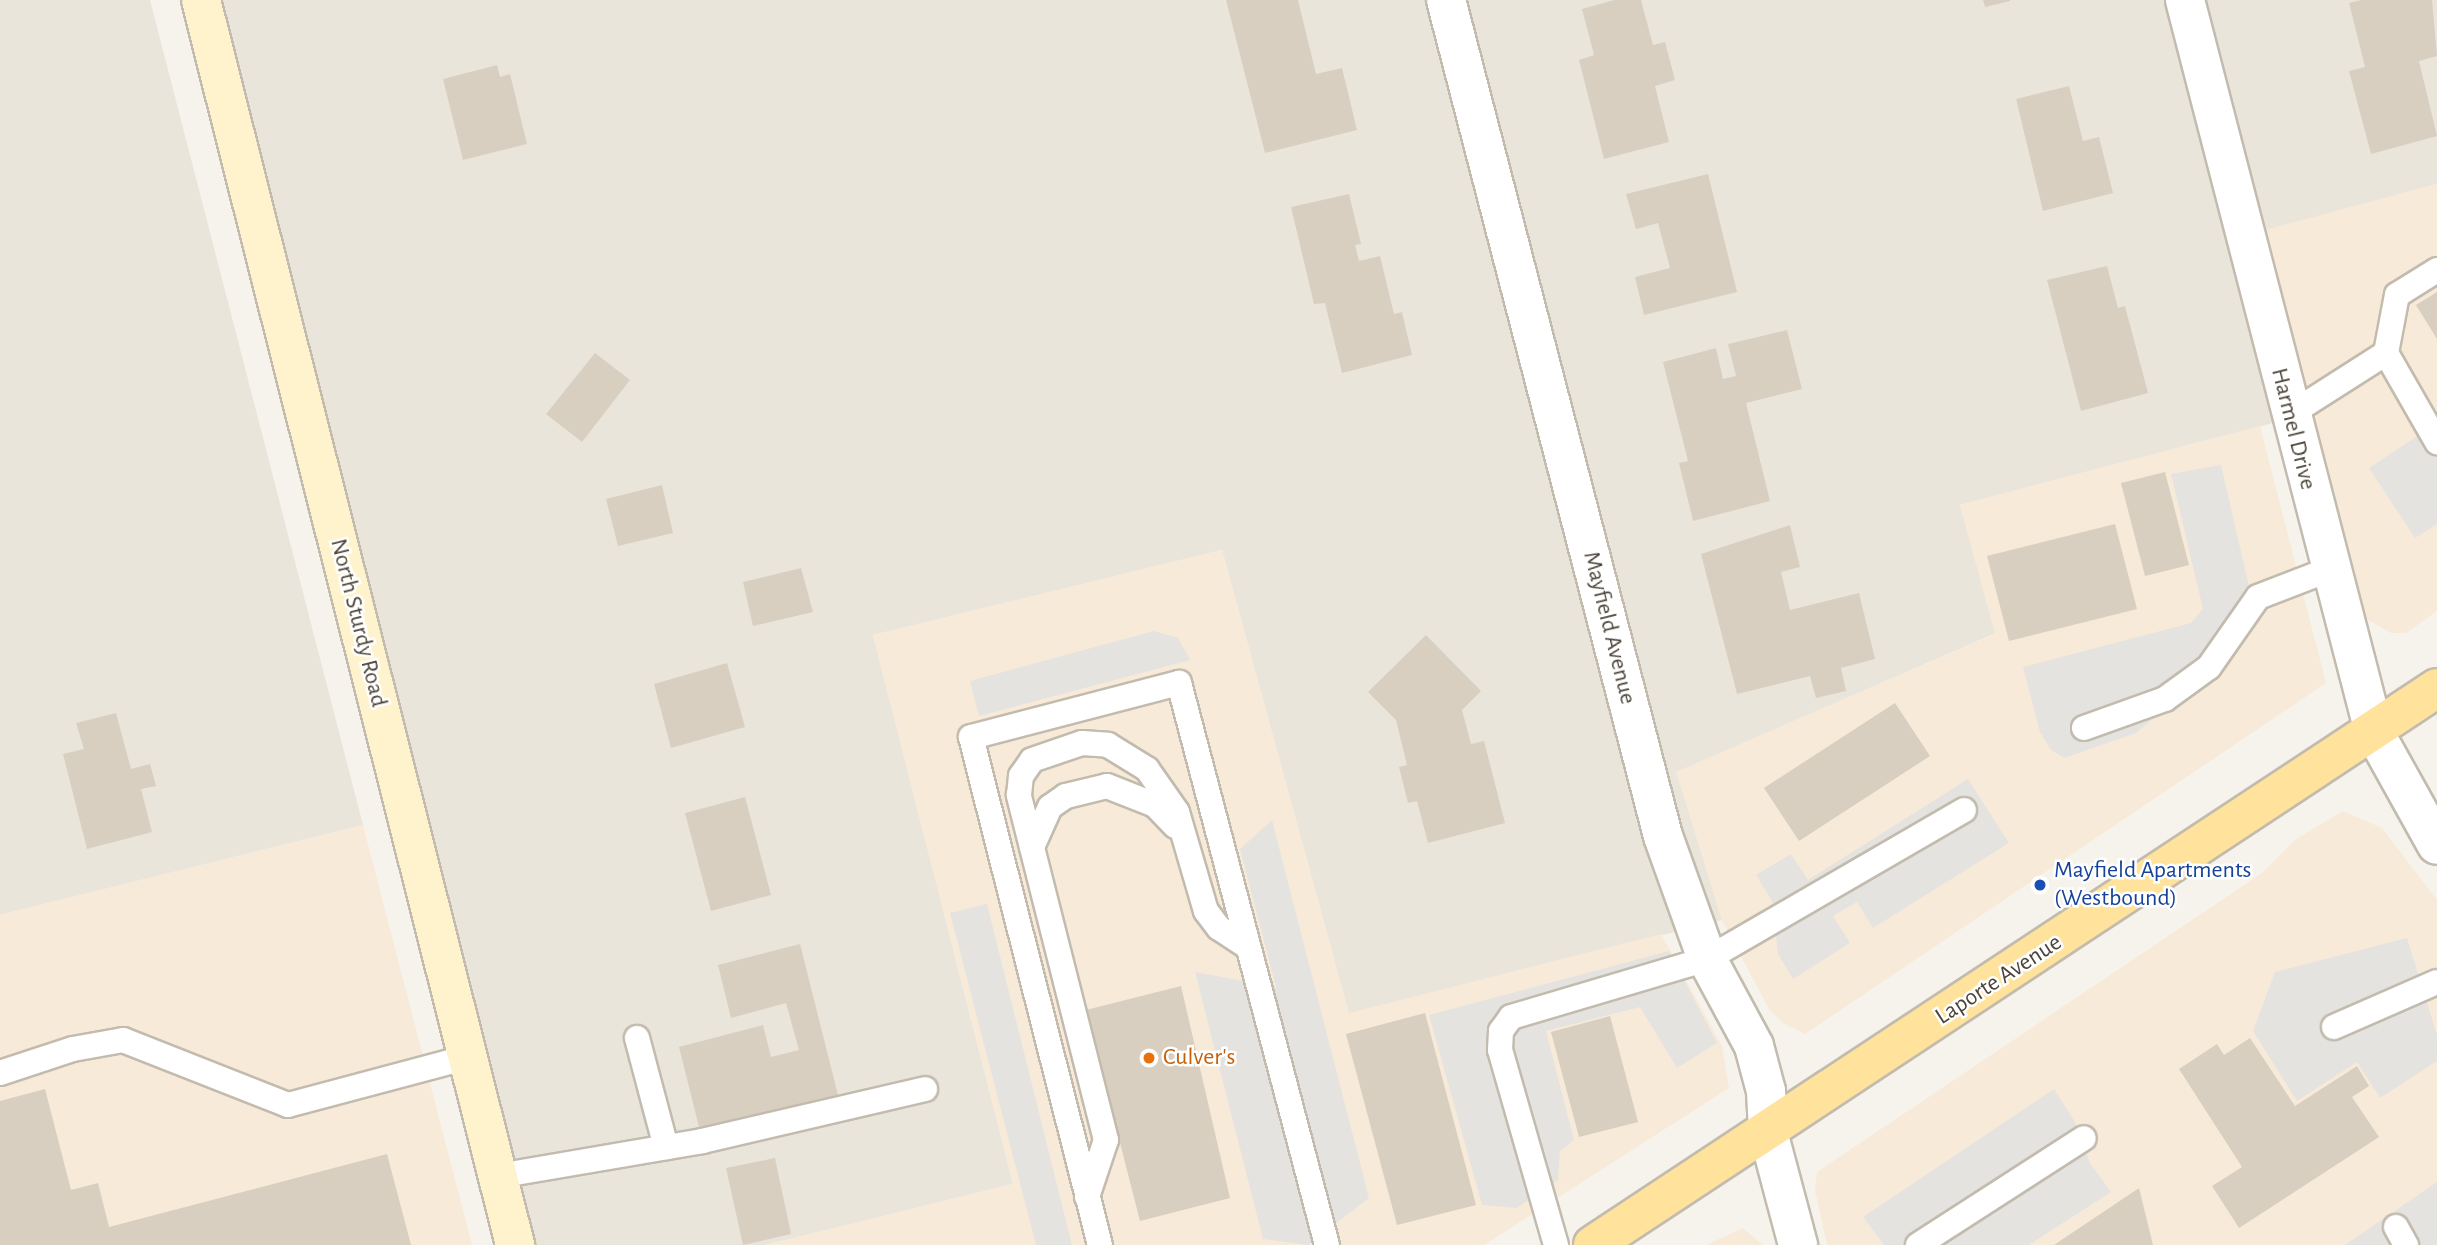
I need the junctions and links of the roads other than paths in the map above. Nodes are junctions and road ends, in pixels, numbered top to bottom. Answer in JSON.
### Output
{"nodes":[{"id":1,"x":201,"y":0,"type":"edge"},
{"id":2,"x":1446,"y":0,"type":"edge"},
{"id":3,"x":2185,"y":0,"type":"edge"},
{"id":4,"x":2437,"y":270,"type":"edge"},
{"id":5,"x":2386,"y":353,"type":"junction"},
{"id":6,"x":2289,"y":415,"type":"junction"},
{"id":7,"x":2437,"y":442,"type":"edge"},
{"id":8,"x":2328,"y":570,"type":"junction"},
{"id":9,"x":2437,"y":688,"type":"edge"},
{"id":10,"x":2084,"y":728,"type":"dead end"},
{"id":11,"x":2374,"y":732,"type":"junction"},
{"id":12,"x":1964,"y":810,"type":"dead end"},
{"id":13,"x":1182,"y":834,"type":"junction"},
{"id":14,"x":2437,"y":845,"type":"edge"},
{"id":15,"x":1032,"y":847,"type":"junction"},
{"id":16,"x":1248,"y":947,"type":"junction"},
{"id":17,"x":1706,"y":959,"type":"junction"},
{"id":18,"x":2437,"y":982,"type":"edge"},
{"id":19,"x":2334,"y":1027,"type":"dead end"},
{"id":20,"x":637,"y":1038,"type":"dead end"},
{"id":21,"x":468,"y":1057,"type":"junction"},
{"id":22,"x":0,"y":1073,"type":"edge"},
{"id":23,"x":925,"y":1088,"type":"dead end"},
{"id":24,"x":1768,"y":1132,"type":"junction"},
{"id":25,"x":2084,"y":1138,"type":"dead end"},
{"id":26,"x":666,"y":1147,"type":"junction"},
{"id":27,"x":498,"y":1176,"type":"junction"},
{"id":28,"x":1087,"y":1197,"type":"junction"},
{"id":29,"x":515,"y":1245,"type":"edge"},
{"id":30,"x":1100,"y":1245,"type":"edge"},
{"id":31,"x":1326,"y":1245,"type":"edge"},
{"id":32,"x":1556,"y":1245,"type":"edge"},
{"id":33,"x":1593,"y":1245,"type":"edge"},
{"id":34,"x":1798,"y":1245,"type":"edge"},
{"id":35,"x":1918,"y":1245,"type":"edge"}],
"edges":[{"from":1,"to":21,"type":"street","name":"North Sturdy Road"},
{"from":2,"to":17,"type":"street","name":"Mayfield Avenue"},
{"from":3,"to":6,"type":"street","name":"Harmel Drive"},
{"from":4,"to":5,"type":"lane"},
{"from":5,"to":6,"type":"lane"},
{"from":5,"to":7,"type":"lane"},
{"from":6,"to":8,"type":"street","name":"Harmel Drive"},
{"from":8,"to":10,"type":"lane"},
{"from":8,"to":11,"type":"street","name":"Harmel Drive"},
{"from":9,"to":11,"type":"main road","name":"Laporte Avenue"},
{"from":11,"to":14,"type":"street","name":"Harmel Drive"},
{"from":11,"to":24,"type":"main road","name":"Laporte Avenue"},
{"from":12,"to":17,"type":"lane"},
{"from":13,"to":15,"type":"lane"},
{"from":13,"to":15,"type":"lane"},
{"from":13,"to":16,"type":"lane"},
{"from":15,"to":28,"type":"lane"},
{"from":16,"to":28,"type":"lane"},
{"from":16,"to":31,"type":"lane"},
{"from":17,"to":24,"type":"street","name":"Mayfield Avenue"},
{"from":17,"to":32,"type":"lane"},
{"from":18,"to":19,"type":"lane"},
{"from":20,"to":26,"type":"lane"},
{"from":21,"to":22,"type":"lane"},
{"from":21,"to":27,"type":"street","name":"North Sturdy Road"},
{"from":23,"to":26,"type":"lane"},
{"from":24,"to":33,"type":"main road","name":"Laporte Avenue"},
{"from":24,"to":34,"type":"street","name":"Mayfield Avenue"},
{"from":25,"to":35,"type":"lane"},
{"from":26,"to":27,"type":"lane"},
{"from":27,"to":29,"type":"street","name":"North Sturdy Road"},
{"from":28,"to":30,"type":"lane"}]}
